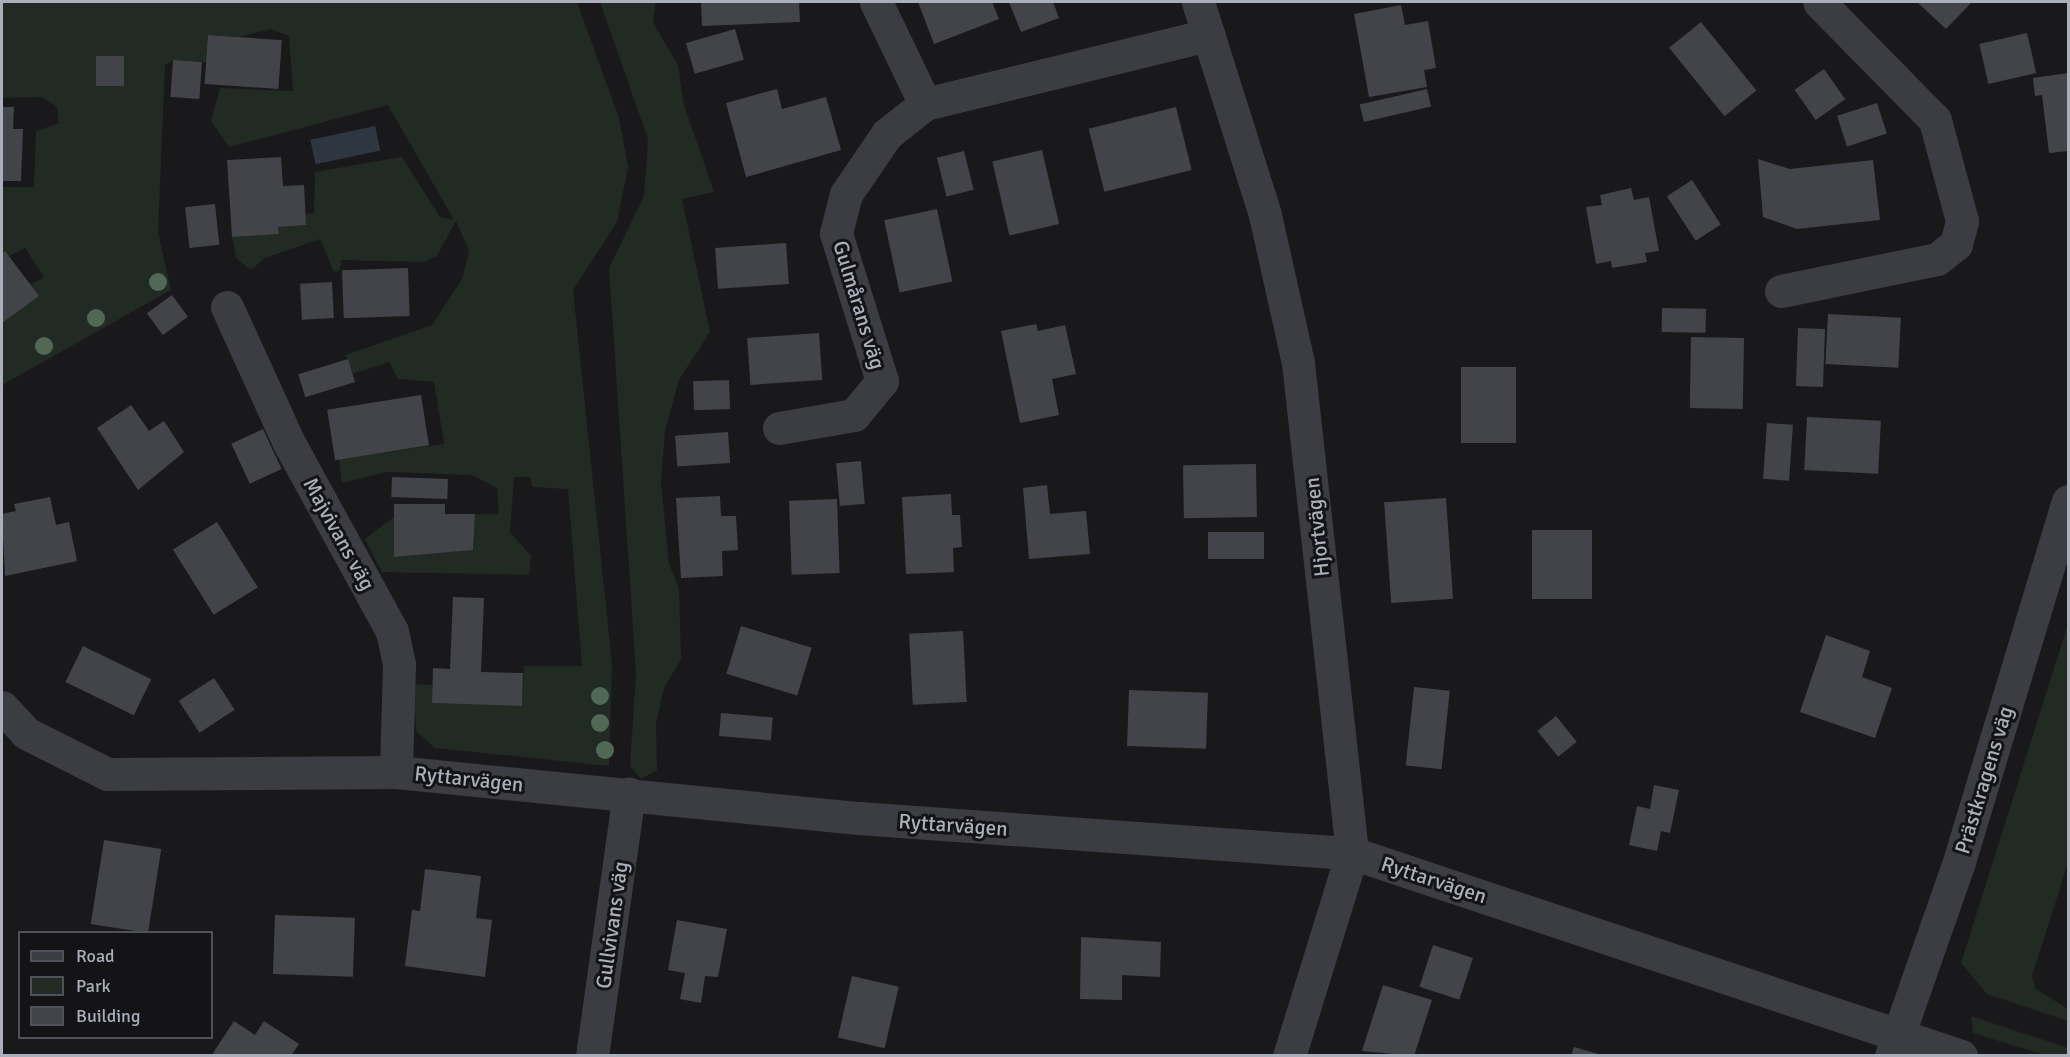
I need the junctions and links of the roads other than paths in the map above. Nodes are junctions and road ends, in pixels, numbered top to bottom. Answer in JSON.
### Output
{"nodes":[{"id":1,"x":876,"y":2,"type":"edge"},
{"id":2,"x":1198,"y":2,"type":"edge"},
{"id":3,"x":1819,"y":2,"type":"edge"},
{"id":4,"x":1209,"y":35,"type":"junction"},
{"id":5,"x":925,"y":104,"type":"junction"},
{"id":6,"x":1780,"y":291,"type":"dead end"},
{"id":7,"x":227,"y":307,"type":"dead end"},
{"id":8,"x":779,"y":428,"type":"dead end"},
{"id":9,"x":2068,"y":501,"type":"edge"},
{"id":10,"x":2,"y":707,"type":"edge"},
{"id":11,"x":396,"y":772,"type":"junction"},
{"id":12,"x":629,"y":794,"type":"junction"},
{"id":13,"x":1352,"y":853,"type":"junction"},
{"id":14,"x":1894,"y":1046,"type":"edge"},
{"id":15,"x":592,"y":1056,"type":"edge"},
{"id":16,"x":1289,"y":1056,"type":"edge"},
{"id":17,"x":1961,"y":1056,"type":"edge"}],
"edges":[{"from":1,"to":5,"type":"street"},
{"from":2,"to":4,"type":"street","name":"Hjortvägen"},
{"from":3,"to":6,"type":"street"},
{"from":4,"to":5,"type":"street","name":"Gulmårans väg"},
{"from":4,"to":13,"type":"street","name":"Hjortvägen"},
{"from":5,"to":8,"type":"street","name":"Gulmårans väg"},
{"from":7,"to":11,"type":"street","name":"Majvivans väg"},
{"from":9,"to":14,"type":"street","name":"Prästkragens väg"},
{"from":10,"to":11,"type":"street","name":"Ryttarvägen"},
{"from":11,"to":12,"type":"street","name":"Ryttarvägen"},
{"from":12,"to":13,"type":"street","name":"Ryttarvägen"},
{"from":12,"to":15,"type":"street","name":"Gullvivans väg"},
{"from":13,"to":14,"type":"street","name":"Ryttarvägen"},
{"from":13,"to":16,"type":"street","name":"Hjortvägen"},
{"from":14,"to":17,"type":"street","name":"Ryttarvägen"}]}
